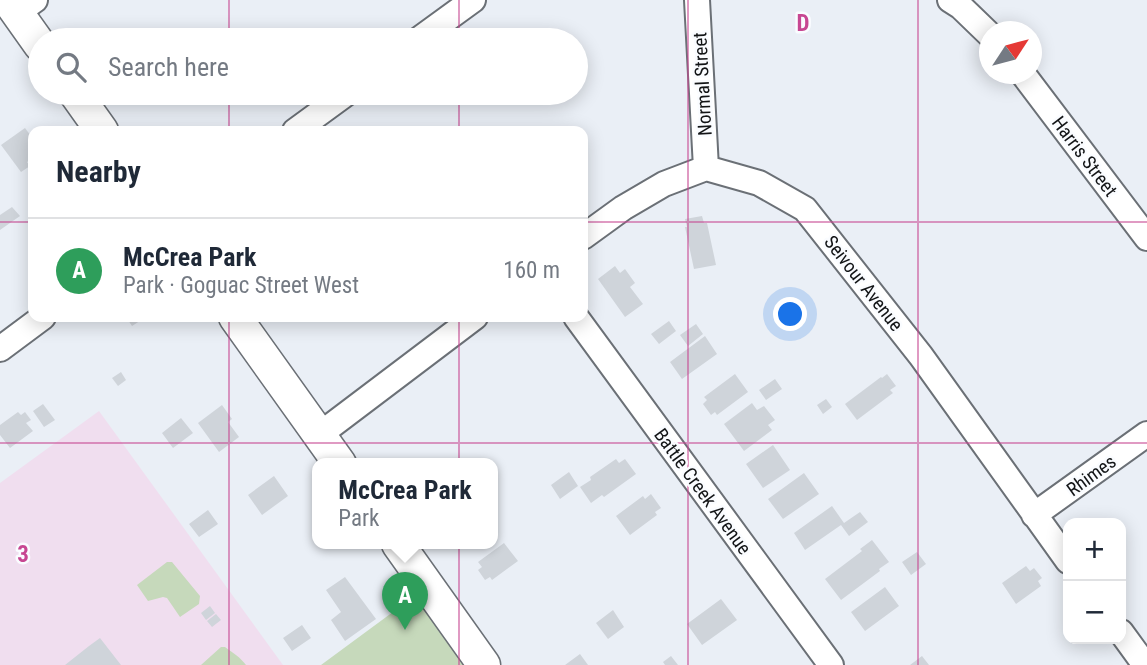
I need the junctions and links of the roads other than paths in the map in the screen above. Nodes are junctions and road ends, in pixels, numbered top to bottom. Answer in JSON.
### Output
{"nodes":[{"id":1,"x":473,"y":0,"type":"edge"},
{"id":2,"x":697,"y":0,"type":"edge"},
{"id":3,"x":961,"y":2,"type":"edge"},
{"id":4,"x":20,"y":4,"type":"edge"},
{"id":5,"x":979,"y":23,"type":"edge"},
{"id":6,"x":32,"y":28,"type":"edge"},
{"id":7,"x":434,"y":28,"type":"edge"},
{"id":8,"x":1031,"y":84,"type":"edge"},
{"id":9,"x":84,"y":105,"type":"edge"},
{"id":10,"x":331,"y":105,"type":"edge"},
{"id":11,"x":98,"y":126,"type":"edge"},
{"id":12,"x":302,"y":126,"type":"edge"},
{"id":13,"x":706,"y":168,"type":"junction"},
{"id":14,"x":588,"y":233,"type":"edge"},
{"id":15,"x":1147,"y":239,"type":"edge"},
{"id":16,"x":36,"y":322,"type":"edge"},
{"id":17,"x":239,"y":322,"type":"edge"},
{"id":18,"x":468,"y":322,"type":"edge"},
{"id":19,"x":580,"y":322,"type":"edge"},
{"id":20,"x":0,"y":349,"type":"edge"},
{"id":21,"x":1147,"y":434,"type":"edge"},
{"id":22,"x":319,"y":435,"type":"junction"},
{"id":23,"x":336,"y":458,"type":"edge"},
{"id":24,"x":1034,"y":514,"type":"junction"},
{"id":25,"x":402,"y":549,"type":"edge"},
{"id":26,"x":1063,"y":554,"type":"edge"},
{"id":27,"x":1126,"y":639,"type":"edge"},
{"id":28,"x":484,"y":665,"type":"edge"},
{"id":29,"x":831,"y":665,"type":"edge"},
{"id":30,"x":1145,"y":665,"type":"edge"}],
"edges":[{"from":1,"to":7,"type":"street"},
{"from":2,"to":13,"type":"street","name":"Normal Street"},
{"from":3,"to":5,"type":"street"},
{"from":4,"to":6,"type":"street"},
{"from":8,"to":15,"type":"street","name":"Harris Street"},
{"from":9,"to":11,"type":"street"},
{"from":10,"to":12,"type":"street"},
{"from":13,"to":14,"type":"street"},
{"from":13,"to":24,"type":"street","name":"Seivour Avenue"},
{"from":16,"to":20,"type":"street"},
{"from":17,"to":22,"type":"street"},
{"from":18,"to":22,"type":"street"},
{"from":19,"to":29,"type":"street","name":"Battle Creek Avenue"},
{"from":21,"to":24,"type":"street","name":"Rhimes"},
{"from":22,"to":23,"type":"street"},
{"from":24,"to":26,"type":"street","name":"Seivour Avenue"},
{"from":25,"to":28,"type":"street"},
{"from":27,"to":30,"type":"street"}]}
